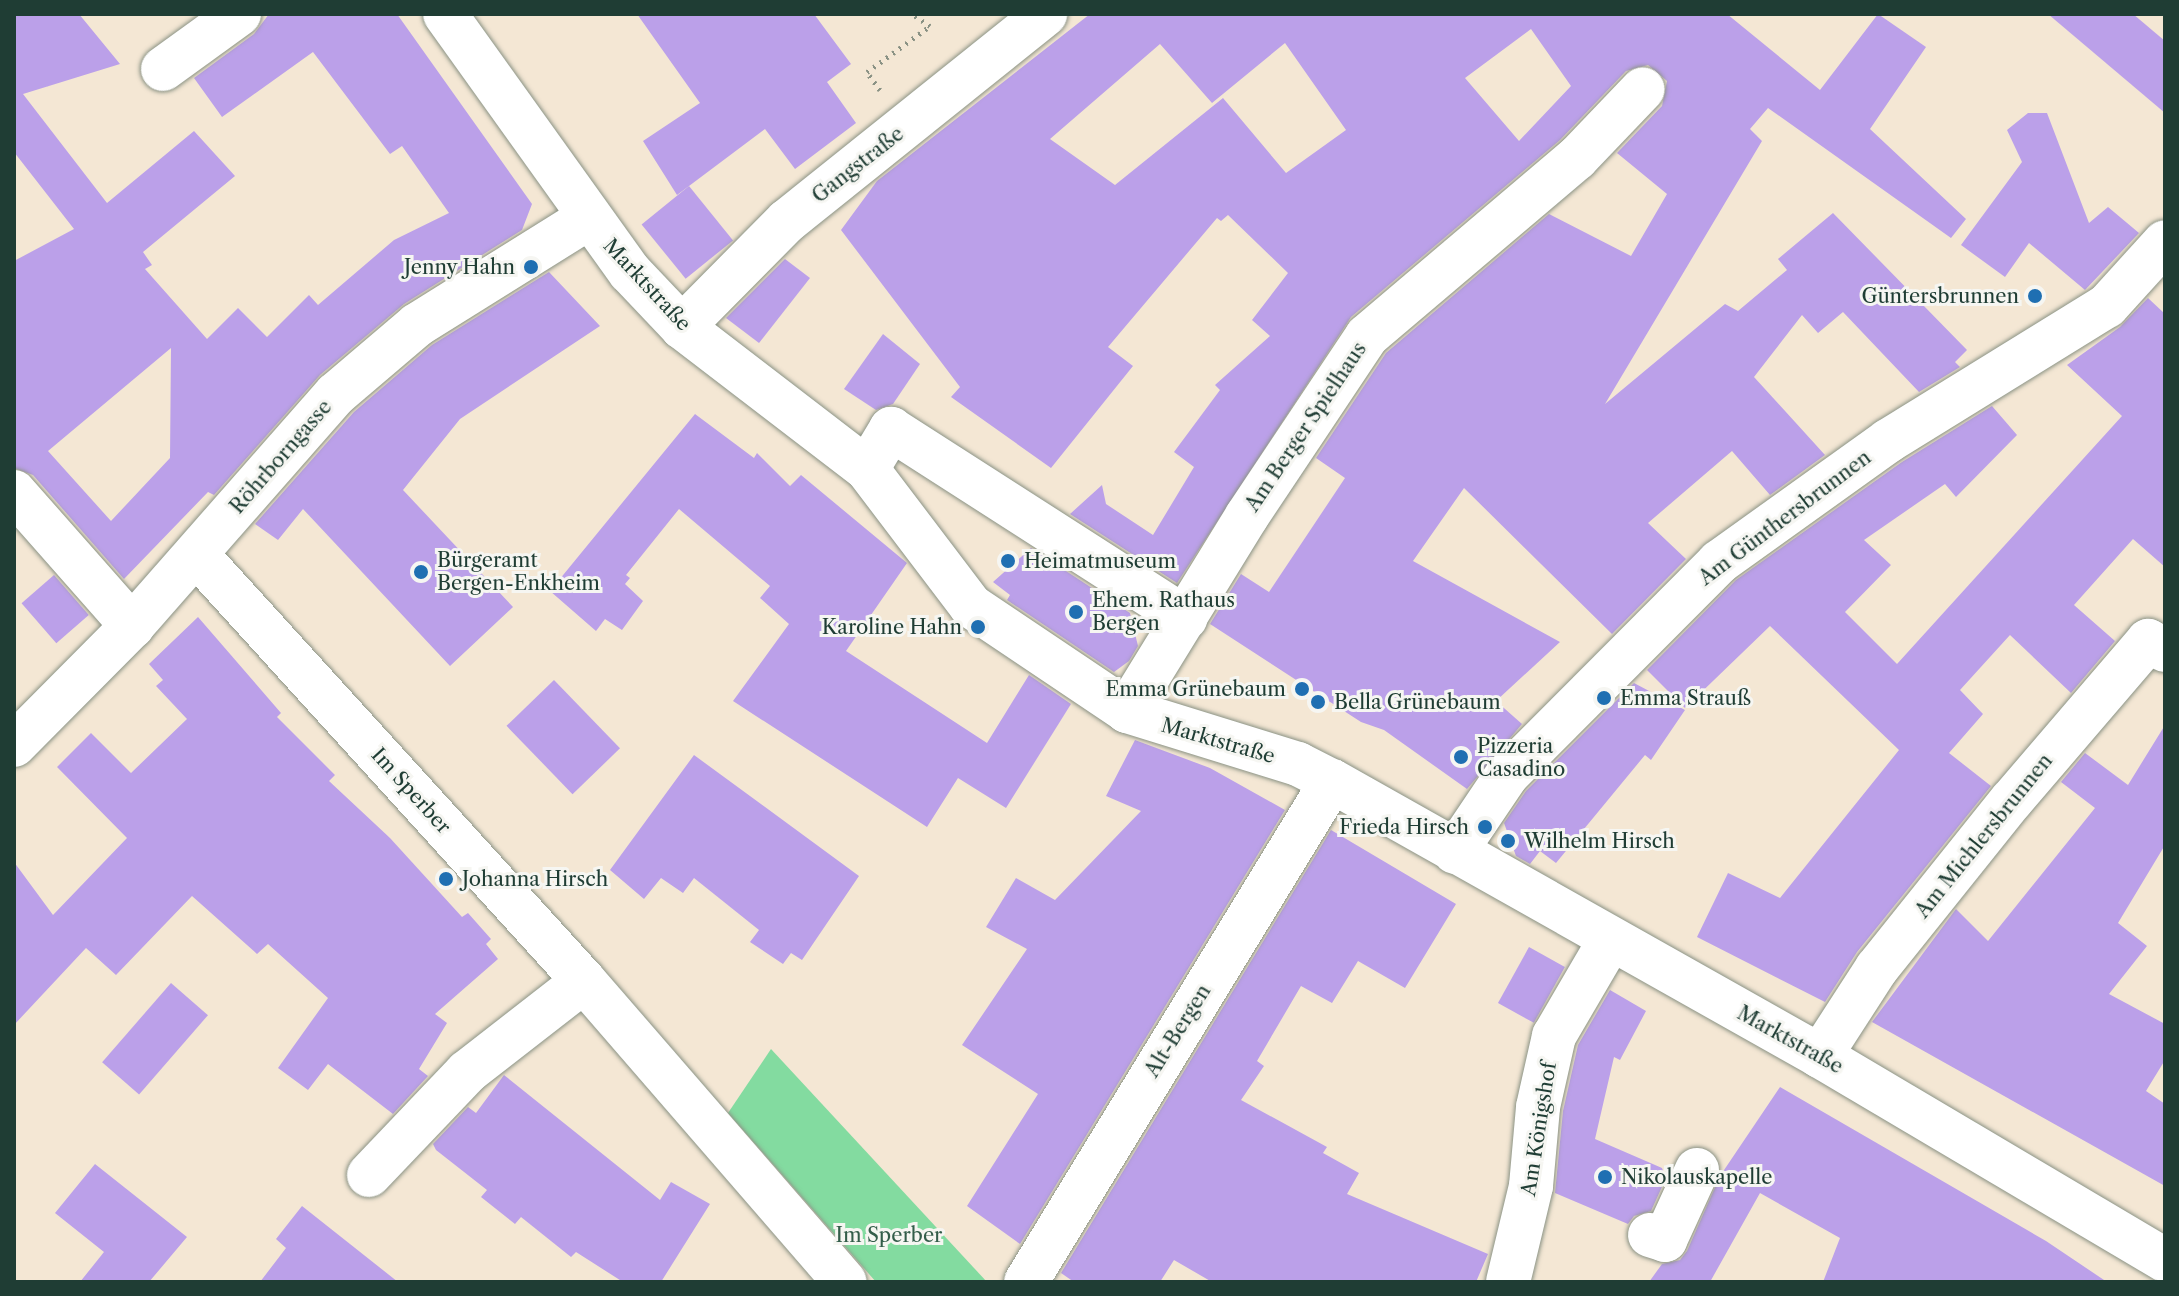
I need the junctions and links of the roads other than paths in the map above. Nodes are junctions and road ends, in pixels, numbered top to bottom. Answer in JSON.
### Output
{"nodes":[{"id":1,"x":239,"y":14,"type":"edge"},
{"id":2,"x":445,"y":14,"type":"edge"},
{"id":3,"x":1045,"y":14,"type":"edge"},
{"id":4,"x":163,"y":69,"type":"dead end"},
{"id":5,"x":1643,"y":89,"type":"dead end"},
{"id":6,"x":588,"y":218,"type":"junction"},
{"id":7,"x":2165,"y":242,"type":"edge"},
{"id":8,"x":682,"y":327,"type":"junction"},
{"id":9,"x":867,"y":469,"type":"junction"},
{"id":10,"x":14,"y":492,"type":"edge"},
{"id":11,"x":196,"y":554,"type":"junction"},
{"id":12,"x":1185,"y":618,"type":"junction"},
{"id":13,"x":132,"y":626,"type":"junction"},
{"id":14,"x":2165,"y":650,"type":"edge"},
{"id":15,"x":1127,"y":711,"type":"junction"},
{"id":16,"x":14,"y":745,"type":"edge"},
{"id":17,"x":1332,"y":781,"type":"junction"},
{"id":18,"x":1455,"y":852,"type":"junction"},
{"id":19,"x":1610,"y":940,"type":"junction"},
{"id":20,"x":584,"y":981,"type":"junction"},
{"id":21,"x":1820,"y":1056,"type":"junction"},
{"id":22,"x":1697,"y":1170,"type":"dead end"},
{"id":23,"x":369,"y":1175,"type":"dead end"},
{"id":24,"x":1650,"y":1235,"type":"dead end"},
{"id":25,"x":2165,"y":1260,"type":"edge"},
{"id":26,"x":845,"y":1282,"type":"edge"},
{"id":27,"x":1026,"y":1282,"type":"edge"},
{"id":28,"x":1508,"y":1282,"type":"edge"}],
"edges":[{"from":1,"to":4,"type":"street"},
{"from":2,"to":6,"type":"street","name":"Marktstraße"},
{"from":3,"to":8,"type":"street","name":"Gangstraße"},
{"from":5,"to":12,"type":"street","name":"Am Berger Spielhaus"},
{"from":6,"to":8,"type":"street","name":"Marktstraße"},
{"from":6,"to":11,"type":"street","name":"Röhrborngasse"},
{"from":7,"to":18,"type":"street","name":"Am Günthersbrunnen"},
{"from":8,"to":9,"type":"street","name":"Marktstraße"},
{"from":9,"to":12,"type":"street"},
{"from":9,"to":15,"type":"street","name":"Marktstraße"},
{"from":10,"to":13,"type":"street"},
{"from":11,"to":13,"type":"street","name":"Röhrborngasse"},
{"from":11,"to":20,"type":"street","name":"Im Sperber"},
{"from":12,"to":15,"type":"street","name":"Am Berger Spielhaus"},
{"from":13,"to":16,"type":"street","name":"Röhrborngasse"},
{"from":14,"to":21,"type":"street","name":"Am Michlersbrunnen"},
{"from":15,"to":17,"type":"street","name":"Marktstraße"},
{"from":17,"to":18,"type":"street","name":"Marktstraße"},
{"from":17,"to":27,"type":"street","name":"Alt-Bergen"},
{"from":18,"to":19,"type":"street","name":"Marktstraße"},
{"from":19,"to":21,"type":"street","name":"Marktstraße"},
{"from":19,"to":28,"type":"street","name":"Am Königshof"},
{"from":20,"to":23,"type":"street"},
{"from":20,"to":26,"type":"street","name":"Im Sperber"},
{"from":21,"to":25,"type":"street","name":"Marktstraße"},
{"from":22,"to":24,"type":"street"}]}
